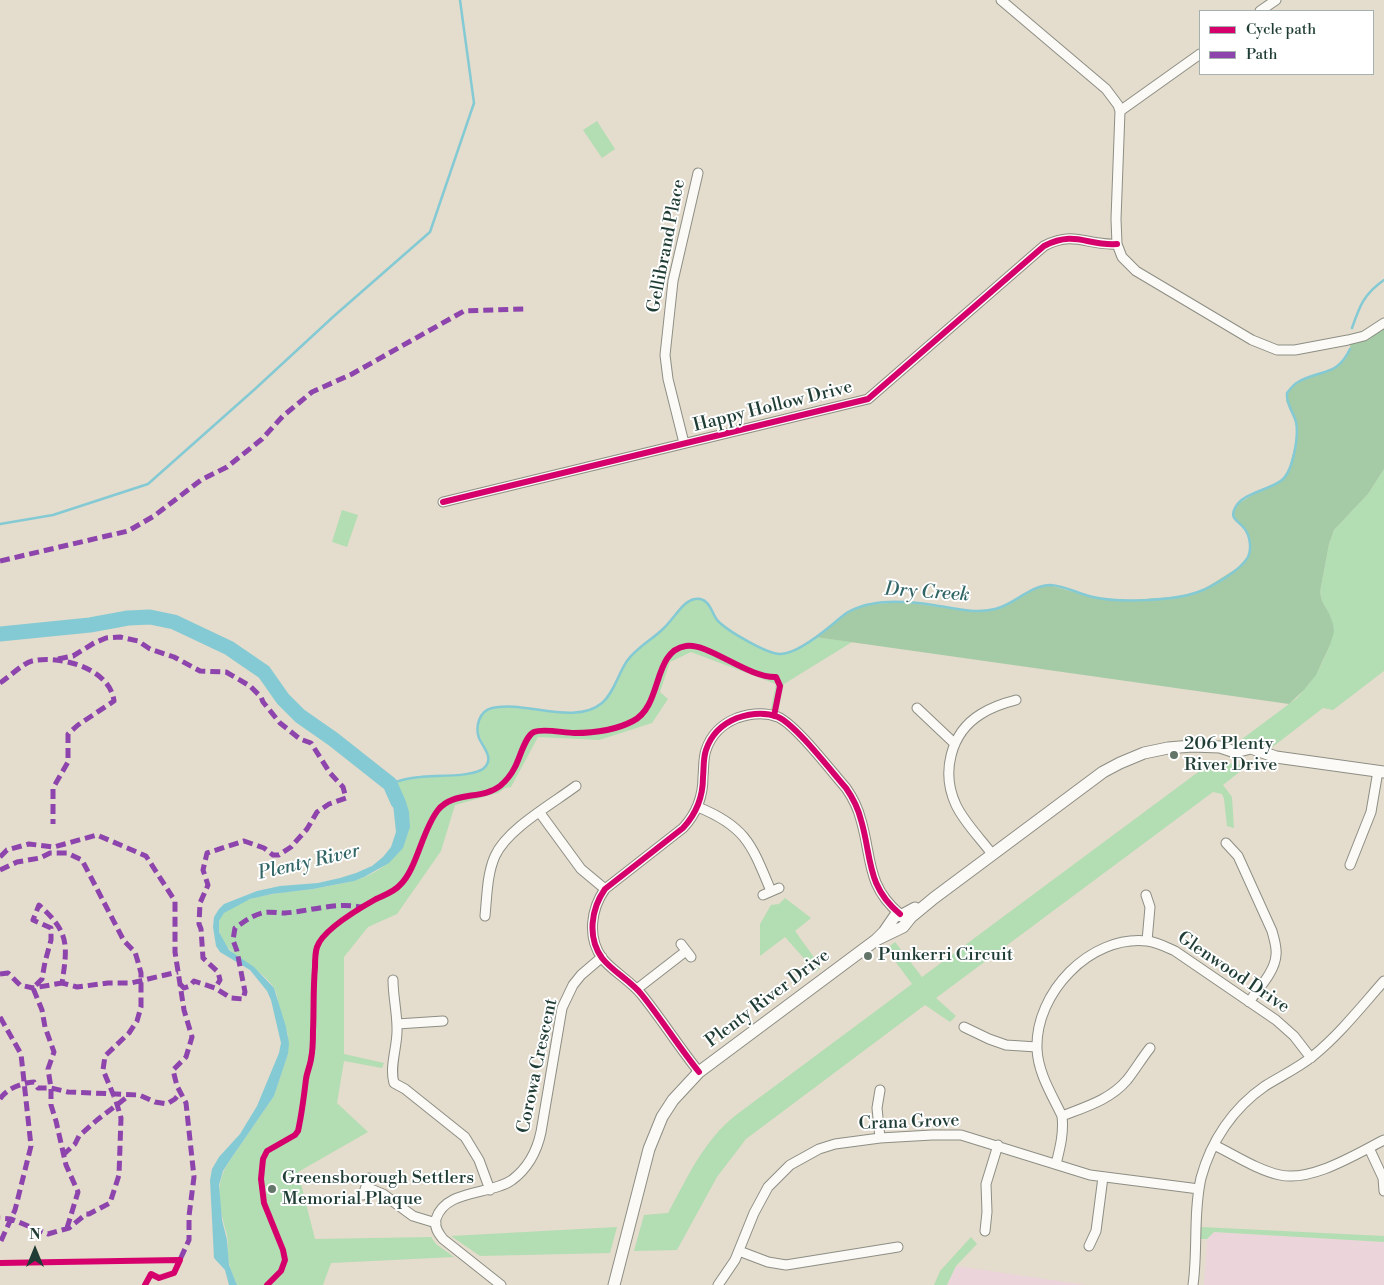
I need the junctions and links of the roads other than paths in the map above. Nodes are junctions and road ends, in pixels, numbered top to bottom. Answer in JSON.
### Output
{"nodes":[{"id":1,"x":1001,"y":0,"type":"edge"},
{"id":2,"x":1276,"y":0,"type":"edge"},
{"id":3,"x":1261,"y":10,"type":"edge"},
{"id":4,"x":1199,"y":55,"type":"edge"},
{"id":5,"x":1120,"y":111,"type":"junction"},
{"id":6,"x":698,"y":173,"type":"dead end"},
{"id":7,"x":1117,"y":244,"type":"junction"},
{"id":8,"x":1384,"y":323,"type":"edge"},
{"id":9,"x":684,"y":444,"type":"junction"},
{"id":10,"x":443,"y":502,"type":"dead end"},
{"id":11,"x":1016,"y":700,"type":"dead end"},
{"id":12,"x":917,"y":708,"type":"dead end"},
{"id":13,"x":954,"y":744,"type":"junction"},
{"id":14,"x":1382,"y":771,"type":"edge"},
{"id":15,"x":576,"y":786,"type":"dead end"},
{"id":16,"x":698,"y":807,"type":"junction"},
{"id":17,"x":540,"y":813,"type":"junction"},
{"id":18,"x":1226,"y":843,"type":"dead end"},
{"id":19,"x":992,"y":854,"type":"junction"},
{"id":20,"x":1350,"y":865,"type":"dead end"},
{"id":21,"x":605,"y":889,"type":"junction"},
{"id":22,"x":771,"y":891,"type":"dead end"},
{"id":23,"x":1146,"y":895,"type":"dead end"},
{"id":24,"x":485,"y":916,"type":"dead end"},
{"id":25,"x":899,"y":920,"type":"junction"},
{"id":26,"x":1147,"y":941,"type":"junction"},
{"id":27,"x":686,"y":951,"type":"dead end"},
{"id":28,"x":602,"y":958,"type":"junction"},
{"id":29,"x":393,"y":980,"type":"dead end"},
{"id":30,"x":1384,"y":981,"type":"edge"},
{"id":31,"x":637,"y":989,"type":"junction"},
{"id":32,"x":1249,"y":1002,"type":"junction"},
{"id":33,"x":443,"y":1022,"type":"dead end"},
{"id":34,"x":398,"y":1024,"type":"junction"},
{"id":35,"x":964,"y":1027,"type":"dead end"},
{"id":36,"x":1037,"y":1047,"type":"junction"},
{"id":37,"x":1150,"y":1048,"type":"dead end"},
{"id":38,"x":1311,"y":1058,"type":"junction"},
{"id":39,"x":699,"y":1072,"type":"junction"},
{"id":40,"x":880,"y":1090,"type":"dead end"},
{"id":41,"x":1062,"y":1116,"type":"junction"},
{"id":42,"x":880,"y":1138,"type":"junction"},
{"id":43,"x":1384,"y":1140,"type":"edge"},
{"id":44,"x":998,"y":1145,"type":"junction"},
{"id":45,"x":1214,"y":1145,"type":"junction"},
{"id":46,"x":1369,"y":1148,"type":"junction"},
{"id":47,"x":1056,"y":1164,"type":"junction"},
{"id":48,"x":1103,"y":1177,"type":"junction"},
{"id":49,"x":366,"y":1187,"type":"dead end"},
{"id":50,"x":1199,"y":1189,"type":"junction"},
{"id":51,"x":490,"y":1190,"type":"junction"},
{"id":52,"x":1384,"y":1191,"type":"edge"},
{"id":53,"x":436,"y":1223,"type":"junction"},
{"id":54,"x":985,"y":1232,"type":"dead end"},
{"id":55,"x":1089,"y":1246,"type":"dead end"},
{"id":56,"x":898,"y":1247,"type":"dead end"},
{"id":57,"x":739,"y":1250,"type":"junction"},
{"id":58,"x":501,"y":1285,"type":"edge"},
{"id":59,"x":614,"y":1285,"type":"edge"},
{"id":60,"x":718,"y":1285,"type":"edge"},
{"id":61,"x":1193,"y":1285,"type":"edge"}],
"edges":[{"from":1,"to":5,"type":"street"},
{"from":2,"to":3,"type":"street"},
{"from":4,"to":5,"type":"street"},
{"from":5,"to":7,"type":"street"},
{"from":6,"to":9,"type":"street","name":"Gellibrand Place"},
{"from":7,"to":8,"type":"street"},
{"from":7,"to":9,"type":"street","name":"Happy Hollow Drive"},
{"from":9,"to":10,"type":"street","name":"Happy Hollow Drive"},
{"from":11,"to":13,"type":"street"},
{"from":12,"to":13,"type":"street"},
{"from":13,"to":19,"type":"street"},
{"from":14,"to":19,"type":"street","name":"Plenty River Drive"},
{"from":14,"to":20,"type":"street"},
{"from":15,"to":17,"type":"street"},
{"from":16,"to":21,"type":"street"},
{"from":16,"to":22,"type":"street"},
{"from":16,"to":25,"type":"street"},
{"from":17,"to":21,"type":"street"},
{"from":17,"to":24,"type":"street"},
{"from":18,"to":32,"type":"street"},
{"from":19,"to":25,"type":"street","name":"Plenty River Drive"},
{"from":21,"to":28,"type":"street"},
{"from":23,"to":26,"type":"street"},
{"from":25,"to":39,"type":"street","name":"Plenty River Drive"},
{"from":26,"to":32,"type":"street","name":"Glenwood Drive"},
{"from":26,"to":36,"type":"street","name":"Glenwood Drive"},
{"from":27,"to":31,"type":"street"},
{"from":28,"to":31,"type":"street"},
{"from":28,"to":51,"type":"street","name":"Corowa Crescent"},
{"from":29,"to":34,"type":"street"},
{"from":30,"to":38,"type":"street"},
{"from":31,"to":39,"type":"street"},
{"from":32,"to":38,"type":"street","name":"Glenwood Drive"},
{"from":33,"to":34,"type":"street"},
{"from":34,"to":51,"type":"street"},
{"from":35,"to":36,"type":"street"},
{"from":36,"to":41,"type":"street","name":"Glenwood Drive"},
{"from":37,"to":41,"type":"street"},
{"from":38,"to":45,"type":"street"},
{"from":39,"to":59,"type":"street","name":"Plenty River Drive"},
{"from":40,"to":42,"type":"street"},
{"from":41,"to":47,"type":"street","name":"Glenwood Drive"},
{"from":42,"to":44,"type":"street","name":"Crana Grove"},
{"from":42,"to":57,"type":"street","name":"Crana Grove"},
{"from":43,"to":46,"type":"street"},
{"from":44,"to":47,"type":"street","name":"Crana Grove"},
{"from":44,"to":54,"type":"street"},
{"from":45,"to":46,"type":"street"},
{"from":45,"to":50,"type":"street"},
{"from":46,"to":52,"type":"street"},
{"from":47,"to":48,"type":"street","name":"Crana Grove"},
{"from":48,"to":50,"type":"street","name":"Crana Grove"},
{"from":48,"to":55,"type":"street"},
{"from":49,"to":53,"type":"street"},
{"from":50,"to":61,"type":"street"},
{"from":51,"to":53,"type":"street","name":"Corowa Crescent"},
{"from":53,"to":58,"type":"street"},
{"from":56,"to":57,"type":"street"},
{"from":57,"to":60,"type":"street","name":"Crana Grove"}]}
